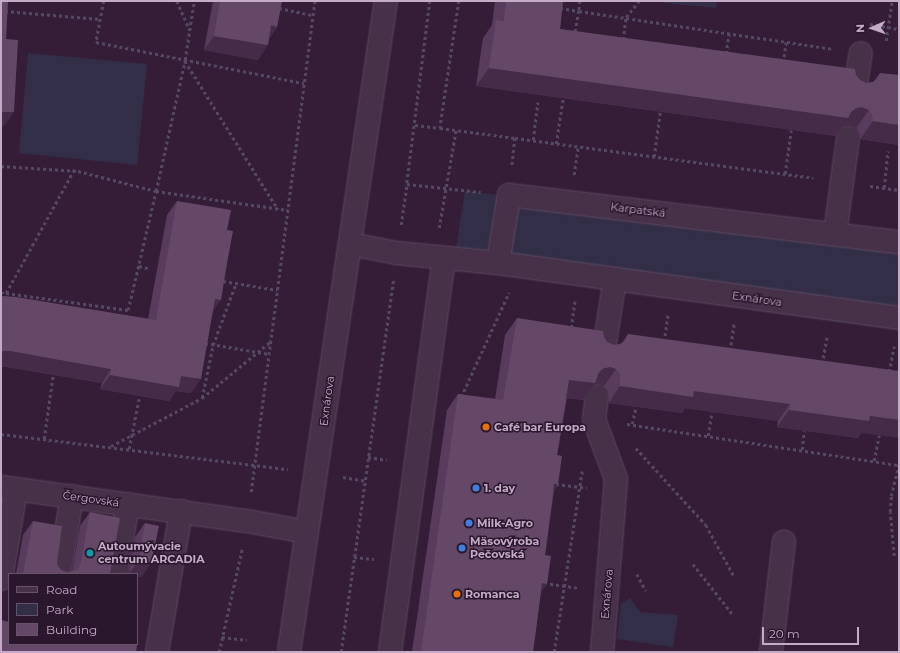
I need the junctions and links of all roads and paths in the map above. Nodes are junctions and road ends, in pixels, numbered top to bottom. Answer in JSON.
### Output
{"nodes":[{"id":1,"x":104,"y":1,"type":"edge"},
{"id":2,"x":177,"y":1,"type":"edge"},
{"id":3,"x":194,"y":1,"type":"edge"},
{"id":4,"x":315,"y":1,"type":"edge"},
{"id":5,"x":386,"y":1,"type":"edge"},
{"id":6,"x":430,"y":1,"type":"edge"},
{"id":7,"x":459,"y":1,"type":"edge"},
{"id":8,"x":580,"y":1,"type":"edge"},
{"id":9,"x":639,"y":1,"type":"edge"},
{"id":10,"x":892,"y":1,"type":"edge"},
{"id":11,"x":1,"y":7,"type":"edge"},
{"id":12,"x":557,"y":7,"type":"edge"},
{"id":13,"x":279,"y":8,"type":"edge"},
{"id":14,"x":3,"y":10,"type":"edge"},
{"id":15,"x":579,"y":10,"type":"junction"},
{"id":16,"x":313,"y":15,"type":"junction"},
{"id":17,"x":626,"y":17,"type":"junction"},
{"id":18,"x":100,"y":19,"type":"junction"},
{"id":19,"x":865,"y":24,"type":"dead end"},
{"id":20,"x":888,"y":28,"type":"junction"},
{"id":21,"x":899,"y":29,"type":"edge"},
{"id":22,"x":190,"y":30,"type":"junction"},
{"id":23,"x":729,"y":33,"type":"junction"},
{"id":24,"x":574,"y":37,"type":"edge"},
{"id":25,"x":623,"y":41,"type":"edge"},
{"id":26,"x":786,"y":41,"type":"junction"},
{"id":27,"x":860,"y":53,"type":"joint"},
{"id":28,"x":726,"y":56,"type":"edge"},
{"id":29,"x":185,"y":60,"type":"junction"},
{"id":30,"x":783,"y":64,"type":"edge"},
{"id":31,"x":304,"y":83,"type":"junction"},
{"id":32,"x":855,"y":89,"type":"edge"},
{"id":33,"x":563,"y":98,"type":"edge"},
{"id":34,"x":538,"y":102,"type":"edge"},
{"id":35,"x":660,"y":112,"type":"edge"},
{"id":36,"x":415,"y":125,"type":"junction"},
{"id":37,"x":440,"y":128,"type":"junction"},
{"id":38,"x":456,"y":130,"type":"junction"},
{"id":39,"x":791,"y":130,"type":"edge"},
{"id":40,"x":515,"y":138,"type":"junction"},
{"id":41,"x":848,"y":138,"type":"edge"},
{"id":42,"x":532,"y":140,"type":"junction"},
{"id":43,"x":556,"y":144,"type":"junction"},
{"id":44,"x":888,"y":150,"type":"edge"},
{"id":45,"x":654,"y":157,"type":"junction"},
{"id":46,"x":1,"y":166,"type":"edge"},
{"id":47,"x":74,"y":170,"type":"junction"},
{"id":48,"x":785,"y":174,"type":"junction"},
{"id":49,"x":842,"y":182,"type":"junction"},
{"id":50,"x":407,"y":184,"type":"junction"},
{"id":51,"x":446,"y":188,"type":"junction"},
{"id":52,"x":884,"y":188,"type":"junction"},
{"id":53,"x":899,"y":190,"type":"edge"},
{"id":54,"x":156,"y":191,"type":"junction"},
{"id":55,"x":509,"y":195,"type":"junction"},
{"id":56,"x":278,"y":209,"type":"junction"},
{"id":57,"x":288,"y":210,"type":"junction"},
{"id":58,"x":835,"y":234,"type":"junction"},
{"id":59,"x":899,"y":242,"type":"edge"},
{"id":60,"x":350,"y":244,"type":"junction"},
{"id":61,"x":397,"y":253,"type":"junction"},
{"id":62,"x":439,"y":257,"type":"junction"},
{"id":63,"x":498,"y":263,"type":"junction"},
{"id":64,"x":139,"y":266,"type":"junction"},
{"id":65,"x":151,"y":269,"type":"dead end"},
{"id":66,"x":615,"y":279,"type":"junction"},
{"id":67,"x":223,"y":281,"type":"edge"},
{"id":68,"x":236,"y":284,"type":"junction"},
{"id":69,"x":277,"y":290,"type":"junction"},
{"id":70,"x":509,"y":292,"type":"dead end"},
{"id":71,"x":1,"y":293,"type":"edge"},
{"id":72,"x":6,"y":293,"type":"junction"},
{"id":73,"x":576,"y":300,"type":"dead end"},
{"id":74,"x":78,"y":303,"type":"junction"},
{"id":75,"x":5,"y":306,"type":"edge"},
{"id":76,"x":106,"y":307,"type":"junction"},
{"id":77,"x":77,"y":310,"type":"edge"},
{"id":78,"x":669,"y":313,"type":"dead end"},
{"id":79,"x":106,"y":314,"type":"edge"},
{"id":80,"x":899,"y":318,"type":"edge"},
{"id":81,"x":734,"y":323,"type":"dead end"},
{"id":82,"x":570,"y":332,"type":"edge"},
{"id":83,"x":827,"y":334,"type":"dead end"},
{"id":84,"x":200,"y":342,"type":"edge"},
{"id":85,"x":271,"y":342,"type":"junction"},
{"id":86,"x":894,"y":343,"type":"dead end"},
{"id":87,"x":213,"y":345,"type":"junction"},
{"id":88,"x":664,"y":347,"type":"edge"},
{"id":89,"x":604,"y":349,"type":"edge"},
{"id":90,"x":258,"y":353,"type":"junction"},
{"id":91,"x":269,"y":354,"type":"junction"},
{"id":92,"x":729,"y":355,"type":"edge"},
{"id":93,"x":822,"y":368,"type":"edge"},
{"id":94,"x":53,"y":375,"type":"edge"},
{"id":95,"x":889,"y":377,"type":"edge"},
{"id":96,"x":597,"y":396,"type":"edge"},
{"id":97,"x":139,"y":398,"type":"edge"},
{"id":98,"x":202,"y":398,"type":"junction"},
{"id":99,"x":458,"y":404,"type":"edge"},
{"id":100,"x":636,"y":406,"type":"edge"},
{"id":101,"x":712,"y":412,"type":"edge"},
{"id":102,"x":594,"y":419,"type":"junction"},
{"id":103,"x":632,"y":424,"type":"junction"},
{"id":104,"x":804,"y":430,"type":"edge"},
{"id":105,"x":1,"y":434,"type":"edge"},
{"id":106,"x":879,"y":435,"type":"edge"},
{"id":107,"x":132,"y":436,"type":"junction"},
{"id":108,"x":708,"y":436,"type":"junction"},
{"id":109,"x":44,"y":439,"type":"junction"},
{"id":110,"x":630,"y":442,"type":"dead end"},
{"id":111,"x":110,"y":447,"type":"junction"},
{"id":112,"x":129,"y":449,"type":"junction"},
{"id":113,"x":802,"y":450,"type":"junction"},
{"id":114,"x":874,"y":461,"type":"junction"},
{"id":115,"x":255,"y":464,"type":"junction"},
{"id":116,"x":583,"y":464,"type":"dead end"},
{"id":117,"x":899,"y":465,"type":"edge"},
{"id":118,"x":549,"y":483,"type":"edge"},
{"id":119,"x":579,"y":487,"type":"junction"},
{"id":120,"x":8,"y":488,"type":"edge"},
{"id":121,"x":590,"y":488,"type":"dead end"},
{"id":122,"x":72,"y":496,"type":"junction"},
{"id":123,"x":128,"y":504,"type":"junction"},
{"id":124,"x":181,"y":512,"type":"junction"},
{"id":125,"x":247,"y":521,"type":"junction"},
{"id":126,"x":307,"y":532,"type":"junction"},
{"id":127,"x":784,"y":542,"type":"dead end"},
{"id":128,"x":894,"y":556,"type":"dead end"},
{"id":129,"x":693,"y":564,"type":"dead end"},
{"id":130,"x":59,"y":573,"type":"edge"},
{"id":131,"x":116,"y":573,"type":"edge"},
{"id":132,"x":734,"y":576,"type":"dead end"},
{"id":133,"x":1,"y":580,"type":"edge"},
{"id":134,"x":538,"y":582,"type":"edge"},
{"id":135,"x":564,"y":585,"type":"junction"},
{"id":136,"x":581,"y":588,"type":"dead end"},
{"id":137,"x":734,"y":616,"type":"dead end"},
{"id":138,"x":222,"y":637,"type":"junction"},
{"id":139,"x":246,"y":640,"type":"dead end"},
{"id":140,"x":157,"y":652,"type":"edge"},
{"id":141,"x":218,"y":652,"type":"edge"},
{"id":142,"x":290,"y":652,"type":"edge"},
{"id":143,"x":341,"y":652,"type":"edge"},
{"id":144,"x":390,"y":652,"type":"edge"},
{"id":145,"x":554,"y":652,"type":"edge"},
{"id":146,"x":602,"y":652,"type":"edge"},
{"id":147,"x":771,"y":652,"type":"edge"}],
"edges":[{"from":1,"to":18,"type":"path"},
{"from":2,"to":22,"type":"path"},
{"from":3,"to":22,"type":"path"},
{"from":4,"to":16,"type":"path"},
{"from":5,"to":60,"type":"street"},
{"from":6,"to":36,"type":"path"},
{"from":7,"to":37,"type":"path"},
{"from":8,"to":15,"type":"path"},
{"from":9,"to":17,"type":"path"},
{"from":10,"to":20,"type":"path"},
{"from":11,"to":14,"type":"path"},
{"from":12,"to":15,"type":"path"},
{"from":13,"to":16,"type":"path"},
{"from":14,"to":18,"type":"path"},
{"from":15,"to":17,"type":"path"},
{"from":15,"to":24,"type":"path"},
{"from":16,"to":31,"type":"path"},
{"from":17,"to":23,"type":"path"},
{"from":17,"to":25,"type":"path"},
{"from":18,"to":29,"type":"path"},
{"from":19,"to":20,"type":"path"},
{"from":20,"to":21,"type":"path"},
{"from":22,"to":29,"type":"path"},
{"from":23,"to":26,"type":"path"},
{"from":23,"to":28,"type":"path"},
{"from":26,"to":27,"type":"path"},
{"from":26,"to":30,"type":"path"},
{"from":27,"to":32,"type":"street"},
{"from":29,"to":31,"type":"path"},
{"from":29,"to":54,"type":"path"},
{"from":29,"to":56,"type":"path"},
{"from":31,"to":57,"type":"path"},
{"from":33,"to":43,"type":"path"},
{"from":34,"to":42,"type":"path"},
{"from":35,"to":45,"type":"path"},
{"from":36,"to":37,"type":"path"},
{"from":36,"to":50,"type":"path"},
{"from":37,"to":38,"type":"path"},
{"from":38,"to":40,"type":"path"},
{"from":38,"to":51,"type":"path"},
{"from":39,"to":48,"type":"path"},
{"from":40,"to":42,"type":"path"},
{"from":40,"to":55,"type":"path"},
{"from":41,"to":49,"type":"street"},
{"from":42,"to":43,"type":"path"},
{"from":43,"to":45,"type":"path"},
{"from":44,"to":52,"type":"path"},
{"from":45,"to":48,"type":"path"},
{"from":46,"to":47,"type":"path"},
{"from":47,"to":54,"type":"path"},
{"from":47,"to":72,"type":"path"},
{"from":48,"to":49,"type":"path"},
{"from":49,"to":52,"type":"path"},
{"from":49,"to":58,"type":"street"},
{"from":50,"to":51,"type":"path"},
{"from":50,"to":61,"type":"path"},
{"from":51,"to":55,"type":"path"},
{"from":51,"to":62,"type":"path"},
{"from":52,"to":53,"type":"path"},
{"from":54,"to":56,"type":"path"},
{"from":54,"to":64,"type":"path"},
{"from":55,"to":58,"type":"street","name":"Karpatská"},
{"from":55,"to":63,"type":"street"},
{"from":56,"to":57,"type":"path"},
{"from":57,"to":69,"type":"path"},
{"from":58,"to":59,"type":"street","name":"Karpatská"},
{"from":60,"to":61,"type":"street","name":"Exnárova"},
{"from":60,"to":126,"type":"street","name":"Exnárova"},
{"from":61,"to":62,"type":"street","name":"Exnárova"},
{"from":61,"to":143,"type":"path"},
{"from":62,"to":63,"type":"street","name":"Exnárova"},
{"from":62,"to":144,"type":"street"},
{"from":63,"to":66,"type":"street","name":"Exnárova"},
{"from":64,"to":65,"type":"path"},
{"from":64,"to":76,"type":"path"},
{"from":66,"to":80,"type":"street","name":"Exnárova"},
{"from":66,"to":89,"type":"street"},
{"from":67,"to":68,"type":"path"},
{"from":68,"to":69,"type":"path"},
{"from":68,"to":87,"type":"path"},
{"from":69,"to":85,"type":"path"},
{"from":70,"to":99,"type":"path"},
{"from":71,"to":72,"type":"path"},
{"from":72,"to":74,"type":"path"},
{"from":72,"to":75,"type":"path"},
{"from":73,"to":82,"type":"path"},
{"from":74,"to":76,"type":"path"},
{"from":74,"to":77,"type":"path"},
{"from":76,"to":79,"type":"path"},
{"from":78,"to":88,"type":"path"},
{"from":81,"to":92,"type":"path"},
{"from":83,"to":93,"type":"path"},
{"from":84,"to":87,"type":"path"},
{"from":85,"to":90,"type":"path"},
{"from":85,"to":91,"type":"path"},
{"from":86,"to":95,"type":"path"},
{"from":87,"to":90,"type":"path"},
{"from":87,"to":98,"type":"path"},
{"from":90,"to":91,"type":"path"},
{"from":90,"to":98,"type":"path"},
{"from":91,"to":115,"type":"path"},
{"from":94,"to":109,"type":"path"},
{"from":96,"to":102,"type":"street","name":"Exnárova"},
{"from":97,"to":107,"type":"path"},
{"from":98,"to":107,"type":"path"},
{"from":100,"to":103,"type":"path"},
{"from":101,"to":108,"type":"path"},
{"from":102,"to":103,"type":"path"},
{"from":102,"to":146,"type":"street","name":"Exnárova"},
{"from":103,"to":108,"type":"path"},
{"from":104,"to":113,"type":"path"},
{"from":105,"to":109,"type":"path"},
{"from":106,"to":114,"type":"path"},
{"from":107,"to":111,"type":"path"},
{"from":107,"to":112,"type":"path"},
{"from":108,"to":113,"type":"path"},
{"from":109,"to":111,"type":"path"},
{"from":110,"to":132,"type":"path"},
{"from":111,"to":112,"type":"path"},
{"from":112,"to":115,"type":"path"},
{"from":113,"to":114,"type":"path"},
{"from":114,"to":117,"type":"path"},
{"from":115,"to":125,"type":"path"},
{"from":116,"to":119,"type":"path"},
{"from":117,"to":128,"type":"path"},
{"from":118,"to":119,"type":"path"},
{"from":119,"to":121,"type":"path"},
{"from":119,"to":135,"type":"path"},
{"from":120,"to":122,"type":"street","name":"Čergovská"},
{"from":120,"to":133,"type":"street"},
{"from":122,"to":123,"type":"street","name":"Čergovská"},
{"from":122,"to":130,"type":"street"},
{"from":123,"to":124,"type":"street","name":"Čergovská"},
{"from":123,"to":131,"type":"street"},
{"from":124,"to":125,"type":"street","name":"Čergovská"},
{"from":124,"to":140,"type":"street"},
{"from":125,"to":126,"type":"street","name":"Čergovská"},
{"from":125,"to":138,"type":"path"},
{"from":126,"to":142,"type":"street","name":"Exnárova"},
{"from":127,"to":147,"type":"street"},
{"from":129,"to":137,"type":"path"},
{"from":134,"to":135,"type":"path"},
{"from":135,"to":136,"type":"path"},
{"from":135,"to":145,"type":"path"},
{"from":138,"to":139,"type":"path"},
{"from":138,"to":141,"type":"path"}]}
